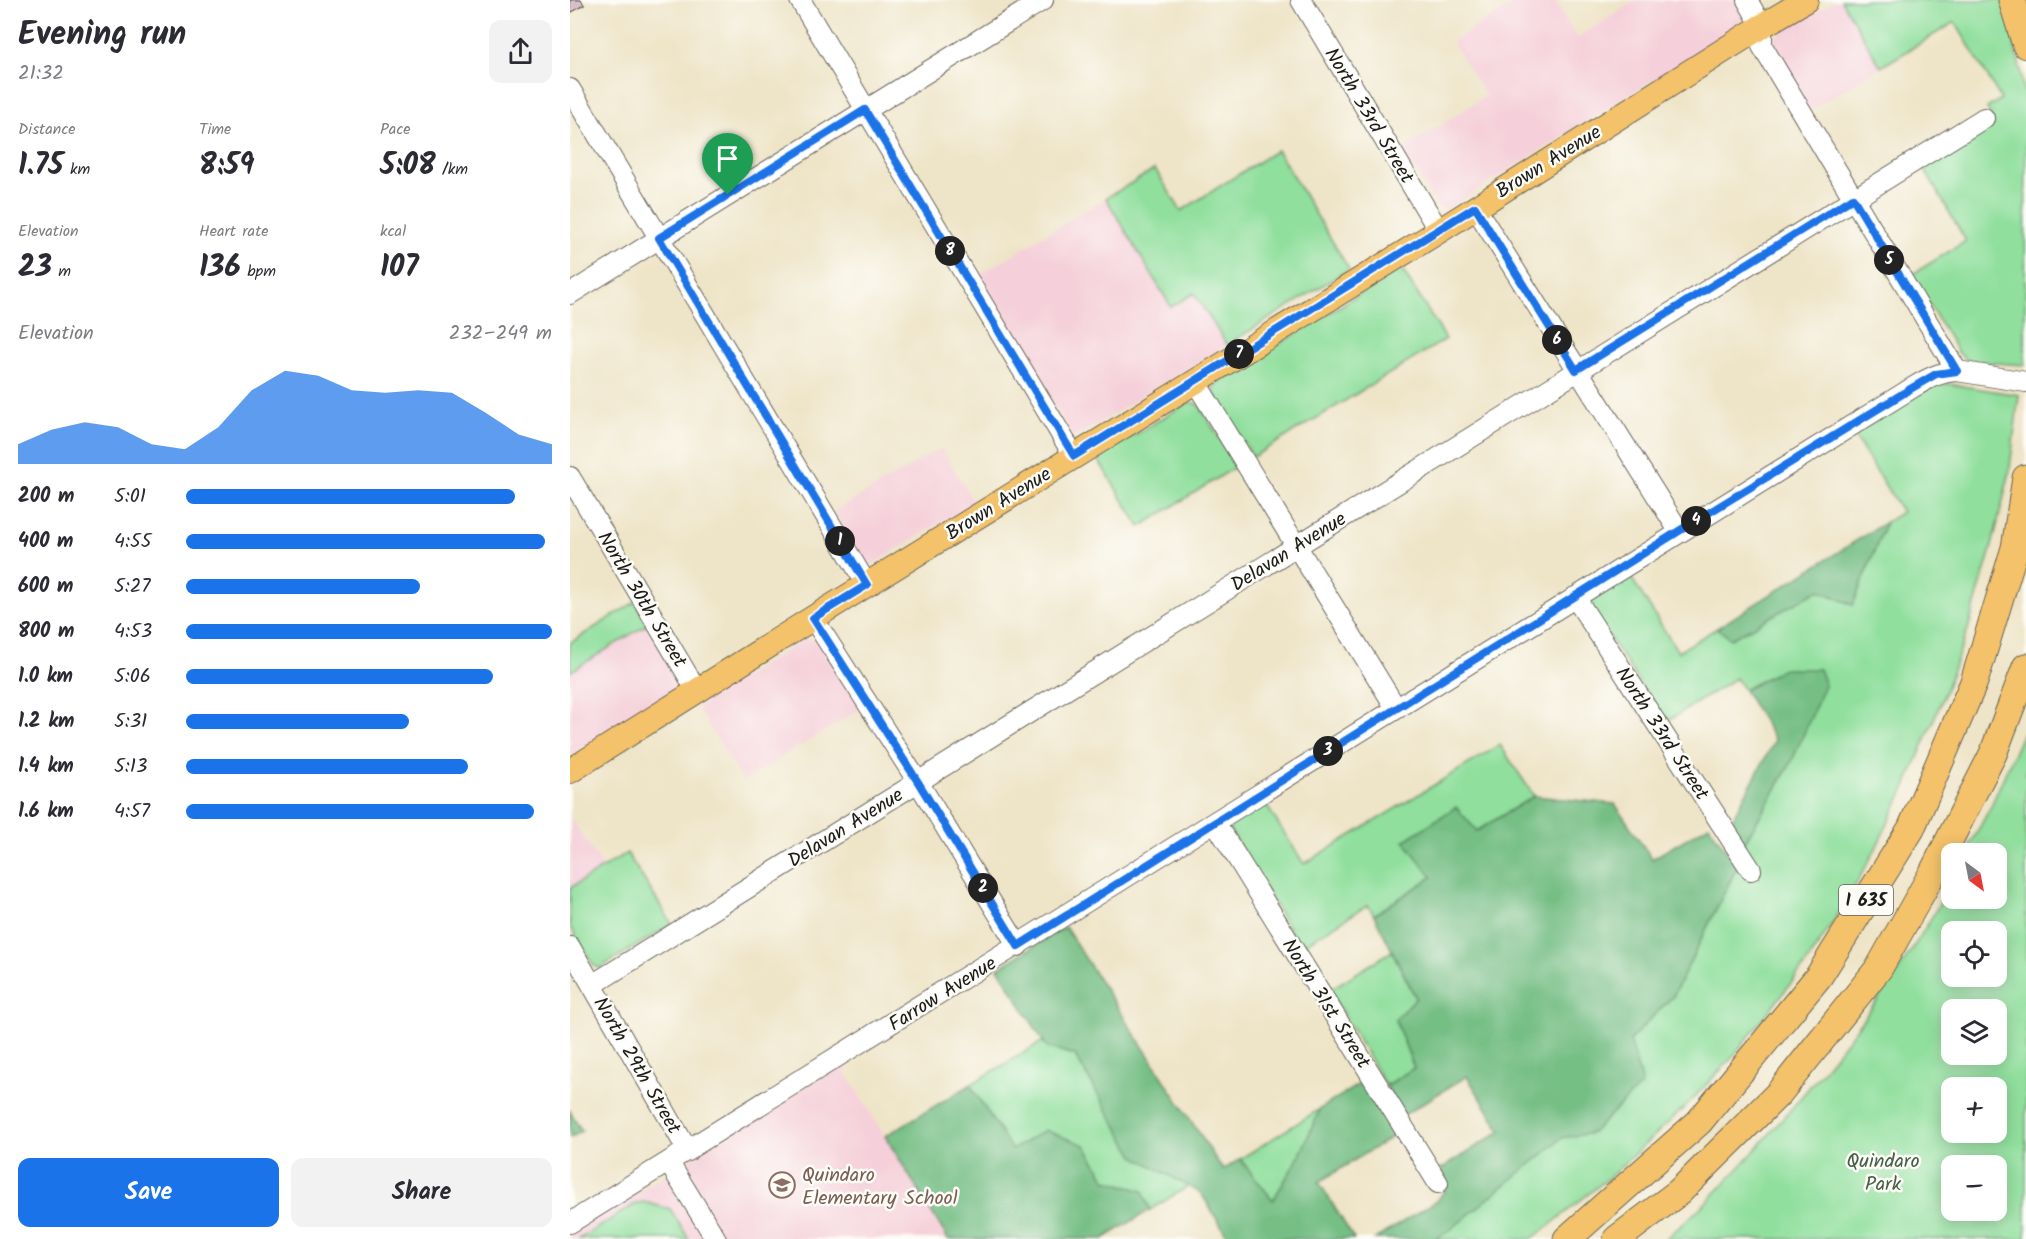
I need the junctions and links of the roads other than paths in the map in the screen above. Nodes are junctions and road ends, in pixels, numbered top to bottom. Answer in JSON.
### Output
{"nodes":[{"id":1,"x":800,"y":0,"type":"edge"},
{"id":2,"x":1043,"y":0,"type":"edge"},
{"id":3,"x":1301,"y":0,"type":"edge"},
{"id":4,"x":1747,"y":0,"type":"edge"},
{"id":5,"x":1806,"y":0,"type":"edge"},
{"id":6,"x":2012,"y":0,"type":"edge"},
{"id":7,"x":1762,"y":26,"type":"junction"},
{"id":8,"x":2026,"y":45,"type":"edge"},
{"id":9,"x":570,"y":89,"type":"edge"},
{"id":10,"x":865,"y":110,"type":"junction"},
{"id":11,"x":1984,"y":118,"type":"dead end"},
{"id":12,"x":1853,"y":198,"type":"junction"},
{"id":13,"x":1475,"y":207,"type":"junction"},
{"id":14,"x":1439,"y":231,"type":"junction"},
{"id":15,"x":659,"y":238,"type":"junction"},
{"id":16,"x":570,"y":294,"type":"edge"},
{"id":17,"x":1576,"y":370,"type":"junction"},
{"id":18,"x":1957,"y":371,"type":"junction"},
{"id":19,"x":1196,"y":381,"type":"junction"},
{"id":20,"x":2026,"y":382,"type":"edge"},
{"id":21,"x":1074,"y":456,"type":"junction"},
{"id":22,"x":570,"y":477,"type":"edge"},
{"id":23,"x":2026,"y":478,"type":"edge"},
{"id":24,"x":1679,"y":531,"type":"junction"},
{"id":25,"x":1296,"y":546,"type":"junction"},
{"id":26,"x":867,"y":585,"type":"junction"},
{"id":27,"x":1575,"y":597,"type":"junction"},
{"id":28,"x":813,"y":618,"type":"junction"},
{"id":29,"x":2026,"y":667,"type":"edge"},
{"id":30,"x":697,"y":691,"type":"junction"},
{"id":31,"x":1396,"y":708,"type":"junction"},
{"id":32,"x":570,"y":771,"type":"edge"},
{"id":33,"x":918,"y":782,"type":"junction"},
{"id":34,"x":1215,"y":822,"type":"junction"},
{"id":35,"x":1751,"y":870,"type":"dead end"},
{"id":36,"x":1018,"y":946,"type":"junction"},
{"id":37,"x":570,"y":947,"type":"edge"},
{"id":38,"x":592,"y":985,"type":"junction"},
{"id":39,"x":688,"y":1151,"type":"junction"},
{"id":40,"x":669,"y":1163,"type":"junction"},
{"id":41,"x":1438,"y":1183,"type":"dead end"},
{"id":42,"x":570,"y":1223,"type":"edge"},
{"id":43,"x":716,"y":1239,"type":"edge"},
{"id":44,"x":1567,"y":1239,"type":"edge"},
{"id":45,"x":1617,"y":1239,"type":"edge"}],
"edges":[{"from":1,"to":10,"type":"street"},
{"from":2,"to":10,"type":"street"},
{"from":3,"to":14,"type":"street","name":"North 33rd Street"},
{"from":4,"to":7,"type":"street"},
{"from":5,"to":7,"type":"main road","name":"Brown Avenue"},
{"from":6,"to":8,"type":"highway"},
{"from":7,"to":12,"type":"street"},
{"from":7,"to":13,"type":"main road","name":"Brown Avenue"},
{"from":9,"to":15,"type":"street"},
{"from":10,"to":15,"type":"street"},
{"from":10,"to":21,"type":"street"},
{"from":11,"to":12,"type":"street","name":"Delavan Avenue"},
{"from":12,"to":17,"type":"street","name":"Delavan Avenue"},
{"from":12,"to":18,"type":"street"},
{"from":13,"to":14,"type":"main road","name":"Brown Avenue"},
{"from":13,"to":17,"type":"street"},
{"from":14,"to":19,"type":"main road","name":"Brown Avenue"},
{"from":15,"to":16,"type":"street"},
{"from":15,"to":26,"type":"street"},
{"from":17,"to":24,"type":"street"},
{"from":17,"to":25,"type":"street","name":"Delavan Avenue"},
{"from":18,"to":20,"type":"street"},
{"from":18,"to":24,"type":"street","name":"Farrow Avenue"},
{"from":19,"to":21,"type":"main road","name":"Brown Avenue"},
{"from":19,"to":25,"type":"street"},
{"from":21,"to":26,"type":"main road","name":"Brown Avenue"},
{"from":22,"to":30,"type":"street","name":"North 30th Street"},
{"from":23,"to":44,"type":"highway","number":"I 635"},
{"from":24,"to":27,"type":"street","name":"Farrow Avenue"},
{"from":25,"to":31,"type":"street"},
{"from":25,"to":33,"type":"street","name":"Delavan Avenue"},
{"from":26,"to":28,"type":"main road","name":"Brown Avenue"},
{"from":27,"to":31,"type":"street","name":"Farrow Avenue"},
{"from":27,"to":35,"type":"street","name":"North 33rd Street"},
{"from":28,"to":30,"type":"main road","name":"Brown Avenue"},
{"from":28,"to":33,"type":"street"},
{"from":29,"to":45,"type":"highway","number":"I 635"},
{"from":30,"to":32,"type":"main road","name":"Brown Avenue"},
{"from":31,"to":34,"type":"street","name":"Farrow Avenue"},
{"from":33,"to":36,"type":"street"},
{"from":33,"to":38,"type":"street","name":"Delavan Avenue"},
{"from":34,"to":36,"type":"street","name":"Farrow Avenue"},
{"from":34,"to":41,"type":"street","name":"North 31st Street"},
{"from":36,"to":39,"type":"street","name":"Farrow Avenue"},
{"from":37,"to":38,"type":"street","name":"North 29th Street"},
{"from":38,"to":39,"type":"street","name":"North 29th Street"},
{"from":39,"to":40,"type":"street","name":"Farrow Avenue"},
{"from":40,"to":42,"type":"street","name":"Farrow Avenue"},
{"from":40,"to":43,"type":"street"}]}
